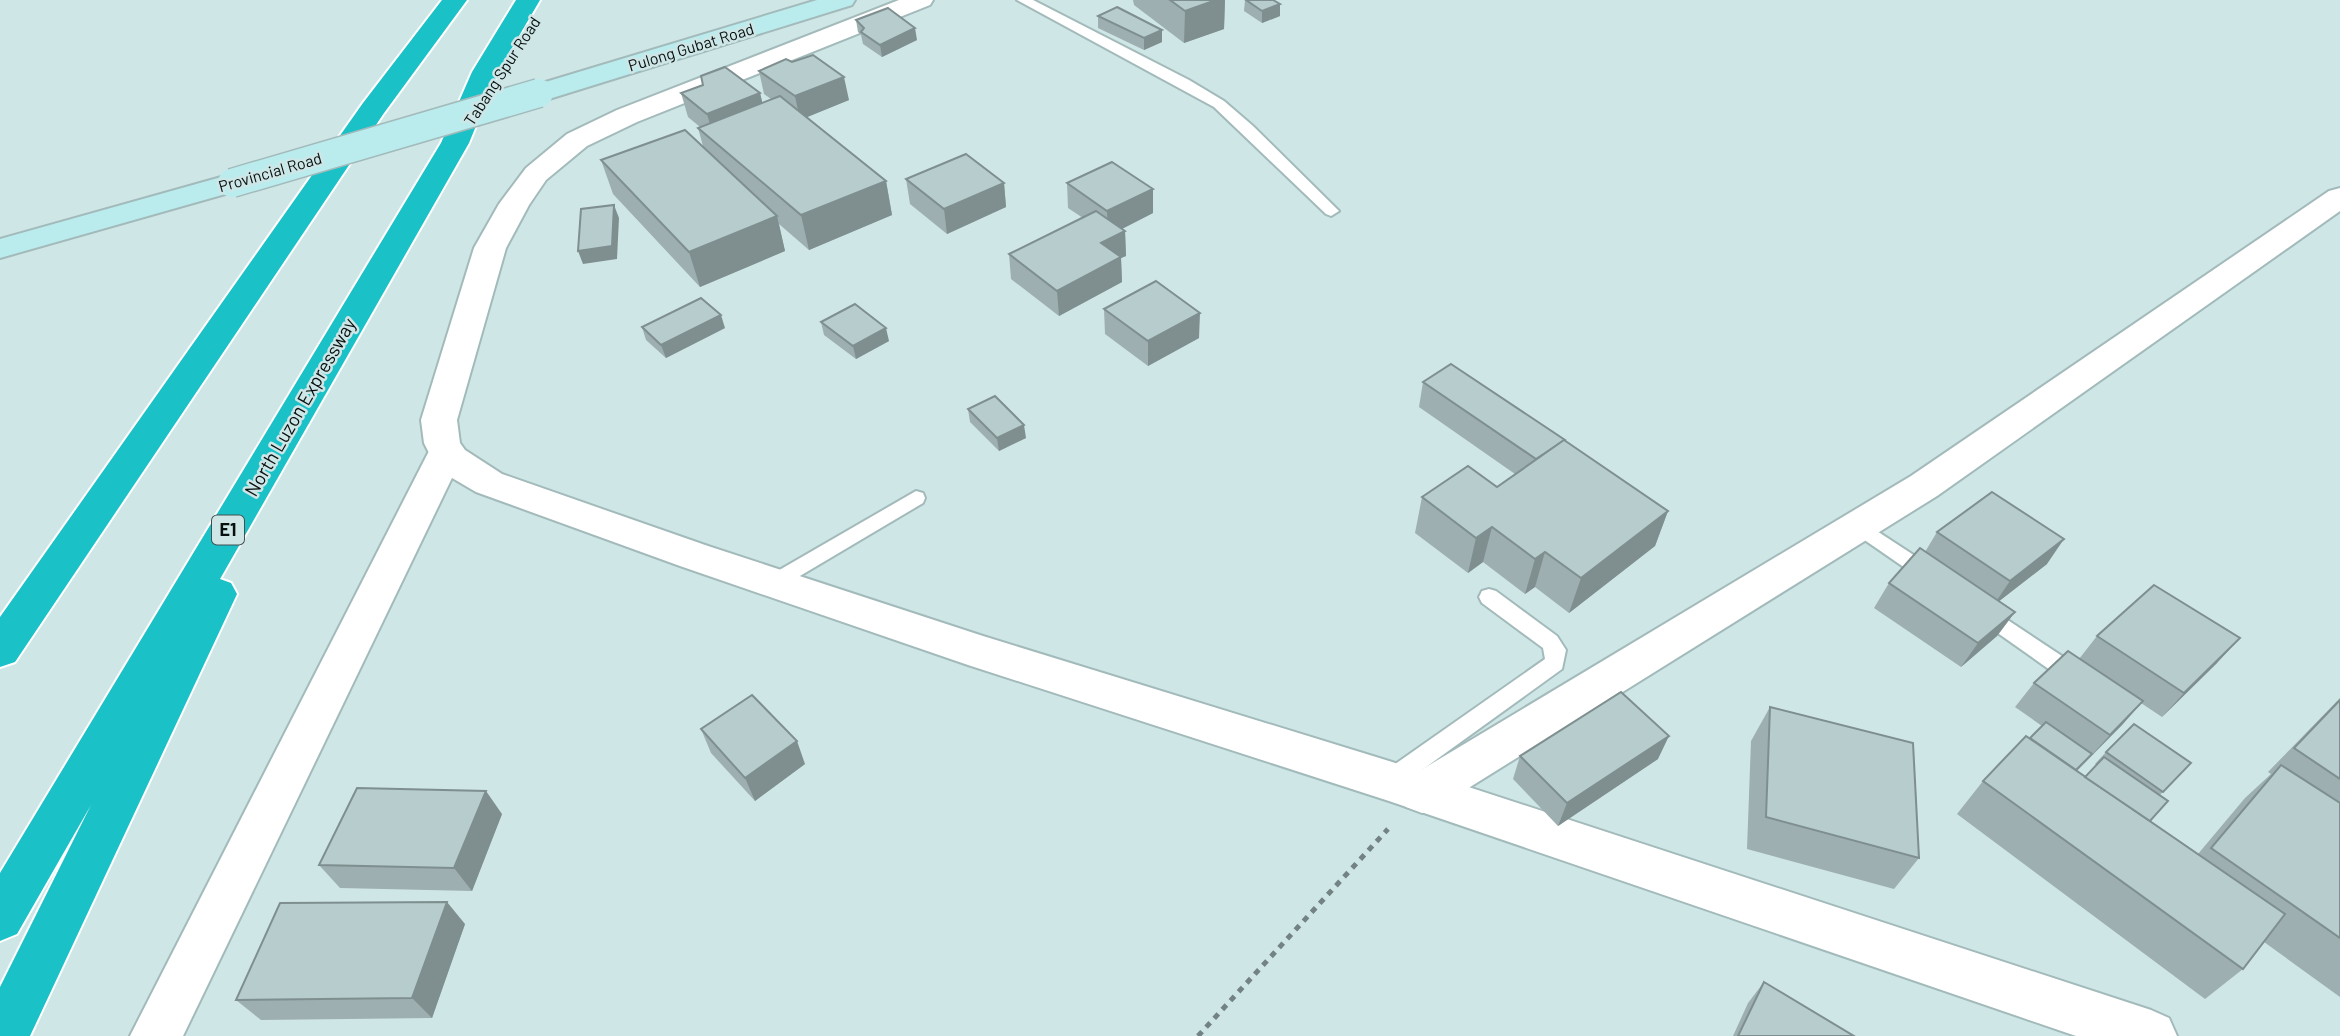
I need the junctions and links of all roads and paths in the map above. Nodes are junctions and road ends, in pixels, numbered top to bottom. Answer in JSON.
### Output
{"nodes":[{"id":1,"x":436,"y":0,"type":"edge"},
{"id":2,"x":455,"y":0,"type":"edge"},
{"id":3,"x":528,"y":0,"type":"edge"},
{"id":4,"x":549,"y":0,"type":"edge"},
{"id":5,"x":843,"y":0,"type":"edge"},
{"id":6,"x":920,"y":0,"type":"edge"},
{"id":7,"x":1023,"y":0,"type":"edge"},
{"id":8,"x":538,"y":93,"type":"joint"},
{"id":9,"x":373,"y":109,"type":"junction"},
{"id":10,"x":455,"y":143,"type":"junction"},
{"id":11,"x":2340,"y":197,"type":"edge"},
{"id":12,"x":1331,"y":211,"type":"dead end"},
{"id":13,"x":0,"y":249,"type":"edge"},
{"id":14,"x":341,"y":338,"type":"junction"},
{"id":15,"x":446,"y":453,"type":"junction"},
{"id":16,"x":916,"y":498,"type":"dead end"},
{"id":17,"x":1860,"y":527,"type":"junction"},
{"id":18,"x":776,"y":581,"type":"junction"},
{"id":19,"x":1940,"y":582,"type":"edge"},
{"id":20,"x":1489,"y":597,"type":"dead end"},
{"id":21,"x":1962,"y":597,"type":"edge"},
{"id":22,"x":0,"y":650,"type":"edge"},
{"id":23,"x":2098,"y":692,"type":"edge"},
{"id":24,"x":1405,"y":787,"type":"junction"},
{"id":25,"x":0,"y":918,"type":"edge"},
{"id":26,"x":3,"y":1036,"type":"edge"},
{"id":27,"x":156,"y":1036,"type":"edge"},
{"id":28,"x":1198,"y":1036,"type":"edge"},
{"id":29,"x":2151,"y":1036,"type":"edge"}],
"edges":[{"from":1,"to":9,"type":"highway"},
{"from":2,"to":9,"type":"highway"},
{"from":3,"to":10,"type":"highway","name":"North Luzon Expressway","number":"E1"},
{"from":4,"to":10,"type":"highway","name":"Tabang Spur Road","number":"E1"},
{"from":5,"to":8,"type":"main road","name":"Pulong Gubat Road"},
{"from":6,"to":15,"type":"street"},
{"from":7,"to":12,"type":"lane"},
{"from":8,"to":13,"type":"main road","name":"Provincial Road","bridge":true},
{"from":9,"to":22,"type":"highway"},
{"from":10,"to":14,"type":"highway","name":"North Luzon Expressway","number":"E1"},
{"from":11,"to":17,"type":"street"},
{"from":14,"to":25,"type":"highway","name":"North Luzon Expressway","number":"E1"},
{"from":14,"to":26,"type":"highway"},
{"from":15,"to":18,"type":"street"},
{"from":15,"to":27,"type":"street"},
{"from":16,"to":18,"type":"lane"},
{"from":17,"to":19,"type":"lane"},
{"from":17,"to":24,"type":"street"},
{"from":18,"to":24,"type":"street"},
{"from":20,"to":24,"type":"lane"},
{"from":21,"to":23,"type":"lane"},
{"from":24,"to":28,"type":"path"},
{"from":24,"to":29,"type":"street"}]}
